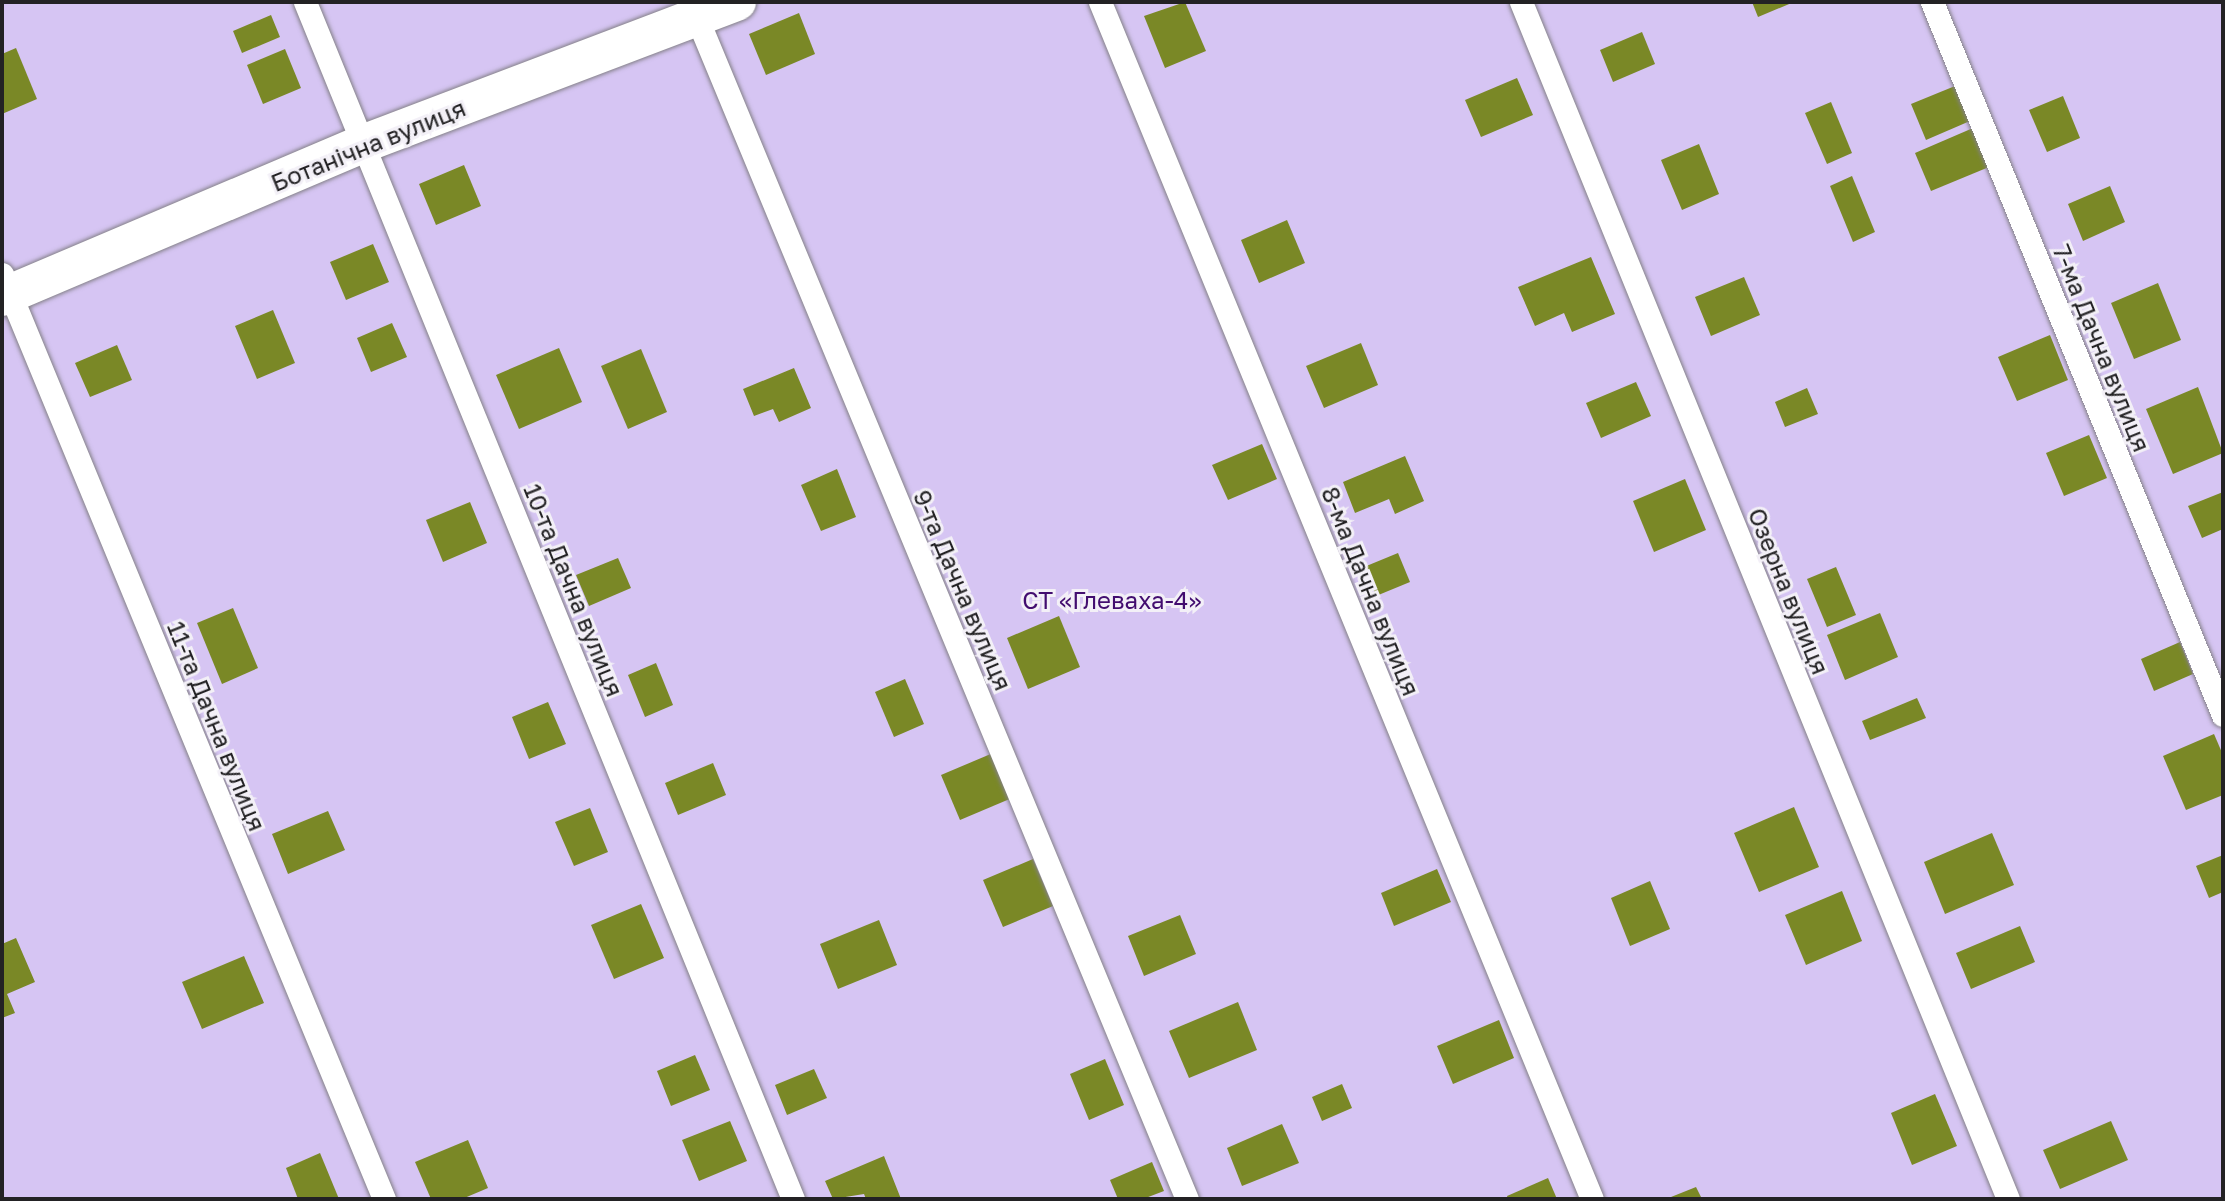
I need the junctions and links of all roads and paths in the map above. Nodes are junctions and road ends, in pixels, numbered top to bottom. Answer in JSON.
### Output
{"nodes":[{"id":1,"x":305,"y":2,"type":"edge"},
{"id":2,"x":737,"y":2,"type":"edge"},
{"id":3,"x":1100,"y":2,"type":"edge"},
{"id":4,"x":1521,"y":2,"type":"edge"},
{"id":5,"x":1931,"y":2,"type":"edge"},
{"id":6,"x":694,"y":10,"type":"edge"},
{"id":7,"x":365,"y":144,"type":"junction"},
{"id":8,"x":5,"y":288,"type":"edge"},
{"id":9,"x":2223,"y":715,"type":"edge"},
{"id":10,"x":384,"y":1199,"type":"edge"},
{"id":11,"x":793,"y":1199,"type":"edge"},
{"id":12,"x":1187,"y":1199,"type":"edge"},
{"id":13,"x":1592,"y":1199,"type":"edge"},
{"id":14,"x":2008,"y":1199,"type":"edge"}],
"edges":[{"from":1,"to":7,"type":"lane","name":"10-та Дачна вулиця"},
{"from":2,"to":6,"type":"street","name":"Ботанічна вулиця"},
{"from":3,"to":13,"type":"lane","name":"8-ма Дачна вулиця"},
{"from":4,"to":14,"type":"lane","name":"Озерна вулиця"},
{"from":5,"to":9,"type":"lane","name":"7-ма Дачна вулиця"},
{"from":6,"to":7,"type":"street","name":"Ботанічна вулиця"},
{"from":6,"to":12,"type":"lane","name":"9-та Дачна вулиця"},
{"from":7,"to":8,"type":"street","name":"Ботанічна вулиця"},
{"from":7,"to":11,"type":"lane","name":"10-та Дачна вулиця"},
{"from":8,"to":10,"type":"lane","name":"11-та Дачна вулиця"}]}
